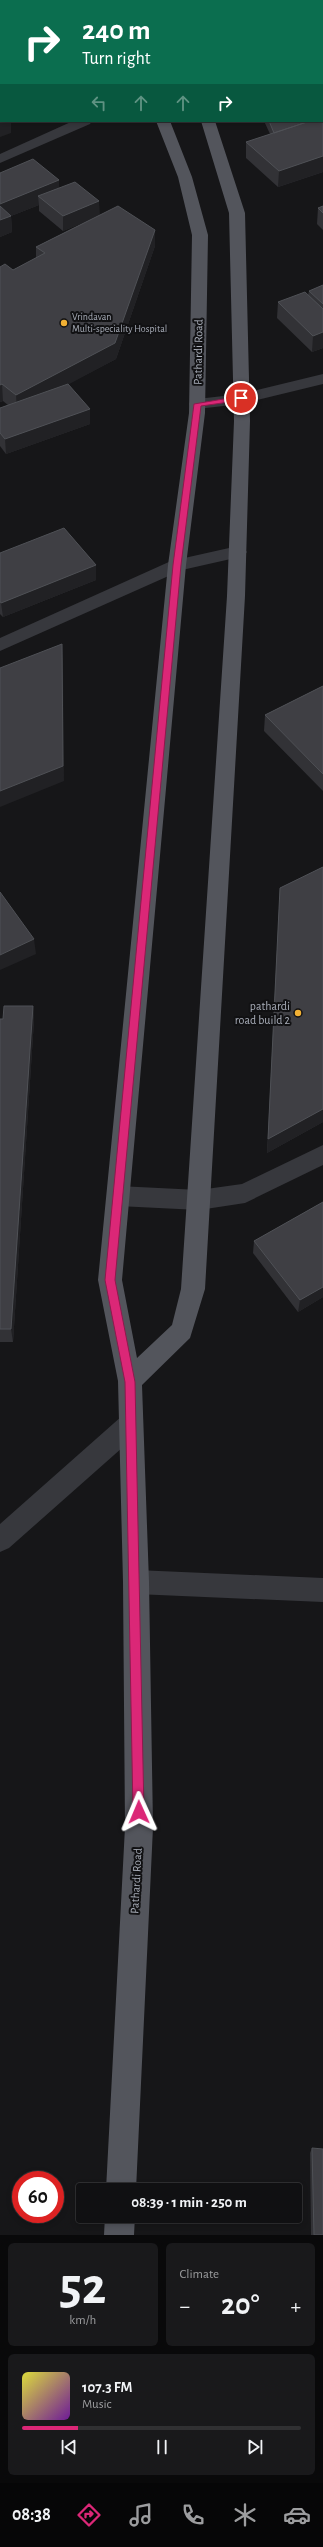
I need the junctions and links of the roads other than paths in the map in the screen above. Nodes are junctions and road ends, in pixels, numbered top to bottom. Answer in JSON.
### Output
{"nodes":[{"id":1,"x":83,"y":122,"type":"edge"},
{"id":2,"x":163,"y":122,"type":"edge"},
{"id":3,"x":208,"y":122,"type":"edge"},
{"id":4,"x":0,"y":159,"type":"edge"},
{"id":5,"x":323,"y":379,"type":"edge"},
{"id":6,"x":241,"y":398,"type":"junction"},
{"id":7,"x":197,"y":404,"type":"junction"},
{"id":8,"x":238,"y":552,"type":"junction"},
{"id":9,"x":177,"y":565,"type":"junction"},
{"id":10,"x":0,"y":645,"type":"edge"},
{"id":11,"x":323,"y":1154,"type":"edge"},
{"id":12,"x":118,"y":1196,"type":"junction"},
{"id":13,"x":199,"y":1200,"type":"junction"},
{"id":14,"x":130,"y":1382,"type":"junction"},
{"id":15,"x":131,"y":1424,"type":"junction"},
{"id":16,"x":0,"y":1540,"type":"edge"},
{"id":17,"x":136,"y":1582,"type":"junction"},
{"id":18,"x":323,"y":1590,"type":"edge"},
{"id":19,"x":122,"y":2183,"type":"edge"},
{"id":20,"x":120,"y":2223,"type":"edge"},
{"id":21,"x":119,"y":2235,"type":"edge"}],
"edges":[{"from":1,"to":4,"type":"street"},
{"from":2,"to":7,"type":"main road","name":"Pathardi Road"},
{"from":3,"to":6,"type":"main road"},
{"from":5,"to":6,"type":"street"},
{"from":6,"to":7,"type":"street"},
{"from":6,"to":8,"type":"main road"},
{"from":7,"to":9,"type":"main road","name":"Pathardi Road"},
{"from":8,"to":9,"type":"street"},
{"from":8,"to":13,"type":"main road"},
{"from":9,"to":10,"type":"street"},
{"from":9,"to":12,"type":"main road","name":"Pathardi Road"},
{"from":11,"to":13,"type":"street"},
{"from":12,"to":13,"type":"street"},
{"from":12,"to":14,"type":"main road","name":"Pathardi Road"},
{"from":13,"to":14,"type":"main road"},
{"from":14,"to":15,"type":"main road","name":"Pathardi Road"},
{"from":15,"to":16,"type":"street"},
{"from":15,"to":17,"type":"main road","name":"Pathardi Road"},
{"from":17,"to":18,"type":"street"},
{"from":17,"to":19,"type":"main road","name":"Pathardi Road"},
{"from":20,"to":21,"type":"main road"}]}
